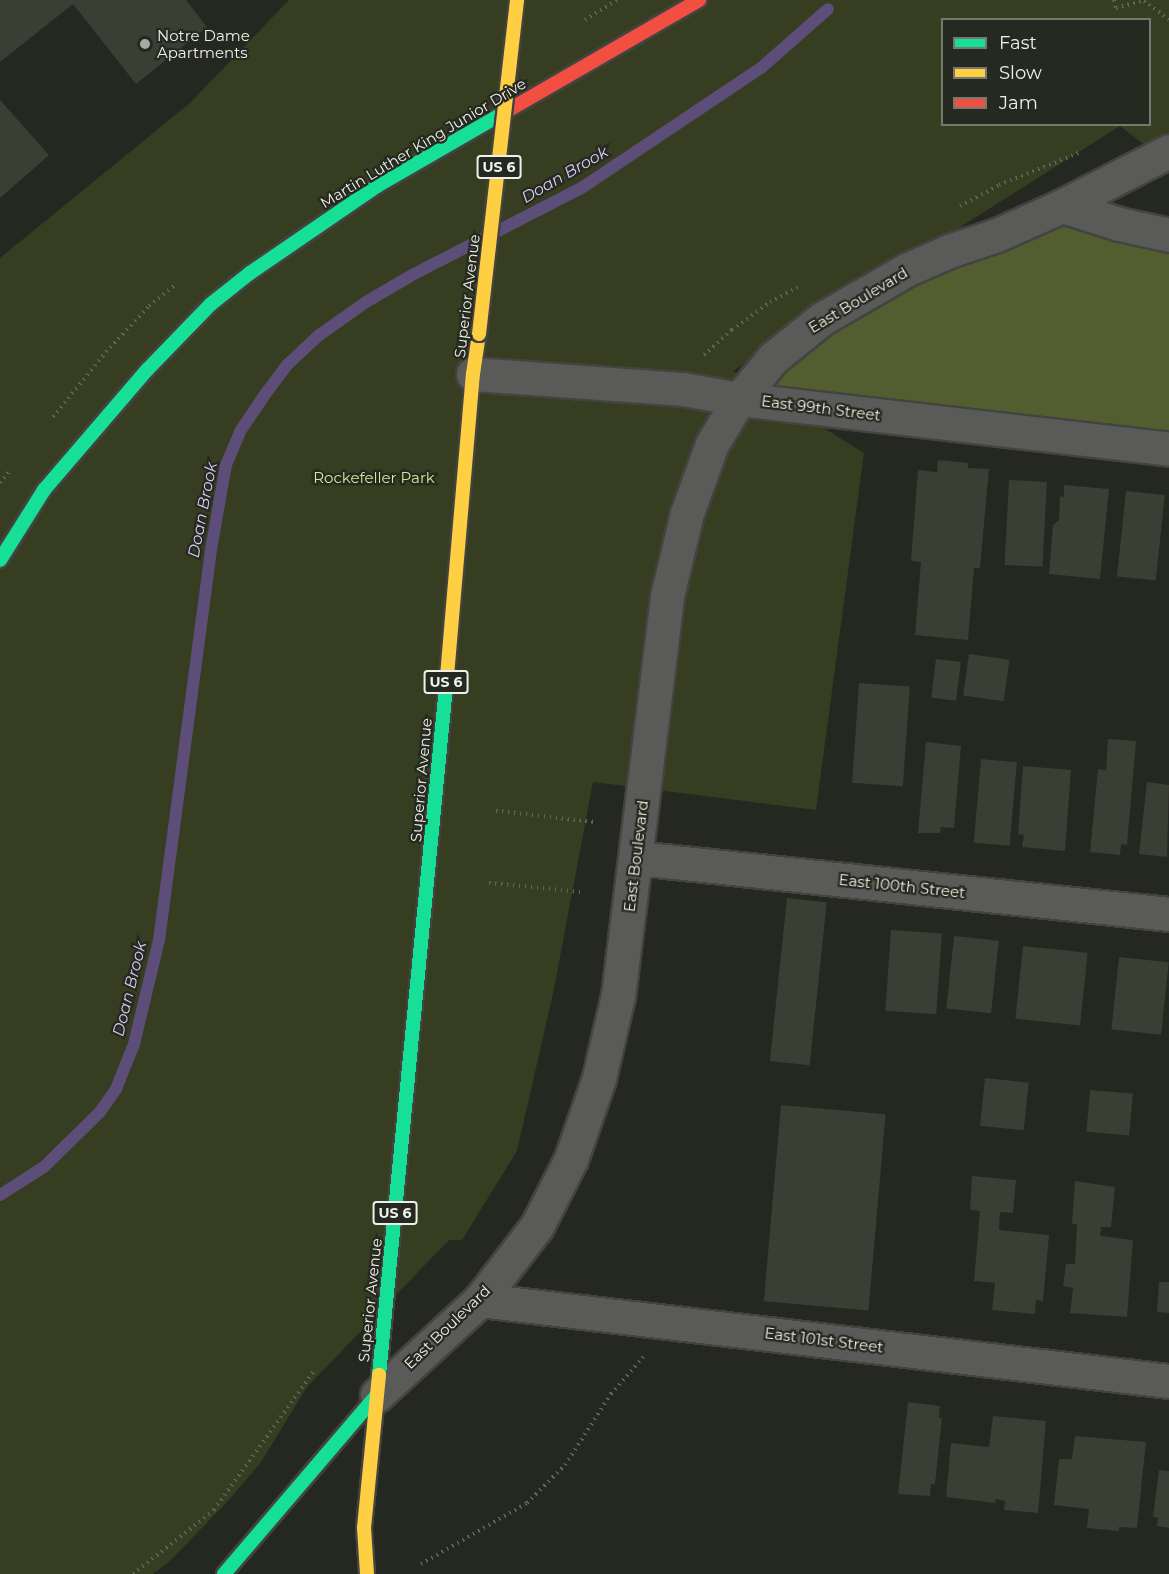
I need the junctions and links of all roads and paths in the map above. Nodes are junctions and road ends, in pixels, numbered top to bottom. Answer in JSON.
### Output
{"nodes":[{"id":1,"x":517,"y":0,"type":"edge"},
{"id":2,"x":699,"y":0,"type":"edge"},
{"id":3,"x":1114,"y":0,"type":"edge"},
{"id":4,"x":1145,"y":0,"type":"edge"},
{"id":5,"x":1169,"y":20,"type":"edge"},
{"id":6,"x":1169,"y":151,"type":"edge"},
{"id":7,"x":1062,"y":206,"type":"junction"},
{"id":8,"x":1169,"y":235,"type":"edge"},
{"id":9,"x":473,"y":374,"type":"junction"},
{"id":10,"x":739,"y":399,"type":"junction"},
{"id":11,"x":1169,"y":448,"type":"edge"},
{"id":12,"x":0,"y":560,"type":"edge"},
{"id":13,"x":496,"y":811,"type":"dead end"},
{"id":14,"x":595,"y":822,"type":"dead end"},
{"id":15,"x":636,"y":858,"type":"junction"},
{"id":16,"x":489,"y":883,"type":"dead end"},
{"id":17,"x":584,"y":892,"type":"dead end"},
{"id":18,"x":1169,"y":914,"type":"edge"},
{"id":19,"x":480,"y":1300,"type":"junction"},
{"id":20,"x":645,"y":1355,"type":"dead end"},
{"id":21,"x":313,"y":1372,"type":"dead end"},
{"id":22,"x":1169,"y":1381,"type":"edge"},
{"id":23,"x":377,"y":1395,"type":"junction"},
{"id":24,"x":364,"y":1528,"type":"junction"},
{"id":25,"x":352,"y":1556,"type":"dead end"},
{"id":26,"x":421,"y":1564,"type":"dead end"},
{"id":27,"x":132,"y":1574,"type":"edge"},
{"id":28,"x":224,"y":1574,"type":"edge"},
{"id":29,"x":367,"y":1574,"type":"edge"}],
"edges":[{"from":1,"to":9,"type":"main road","name":"Superior Avenue","number":"US 6","bridge":true},
{"from":2,"to":12,"type":"main road","name":"Martin Luther King Junior Drive"},
{"from":3,"to":4,"type":"path"},
{"from":4,"to":5,"type":"path"},
{"from":6,"to":7,"type":"street","name":"East Boulevard"},
{"from":7,"to":8,"type":"street"},
{"from":7,"to":10,"type":"street","name":"East Boulevard"},
{"from":9,"to":10,"type":"street","name":"East 99th Street"},
{"from":9,"to":23,"type":"main road","name":"Superior Avenue","number":"US 6"},
{"from":10,"to":11,"type":"street","name":"East 99th Street"},
{"from":10,"to":15,"type":"street","name":"East Boulevard"},
{"from":13,"to":14,"type":"path"},
{"from":15,"to":18,"type":"street","name":"East 100th Street"},
{"from":15,"to":19,"type":"street","name":"East Boulevard"},
{"from":16,"to":17,"type":"path"},
{"from":19,"to":22,"type":"street","name":"East 101st Street"},
{"from":19,"to":23,"type":"street","name":"East Boulevard"},
{"from":20,"to":26,"type":"path"},
{"from":21,"to":27,"type":"path"},
{"from":23,"to":24,"type":"main road","name":"Superior Avenue","number":"US 6"},
{"from":23,"to":28,"type":"main road","name":"East Boulevard"},
{"from":24,"to":25,"type":"main road","name":"Superior Avenue","number":"US 6"},
{"from":24,"to":29,"type":"main road","name":"Superior Avenue","number":"US 6"}]}
